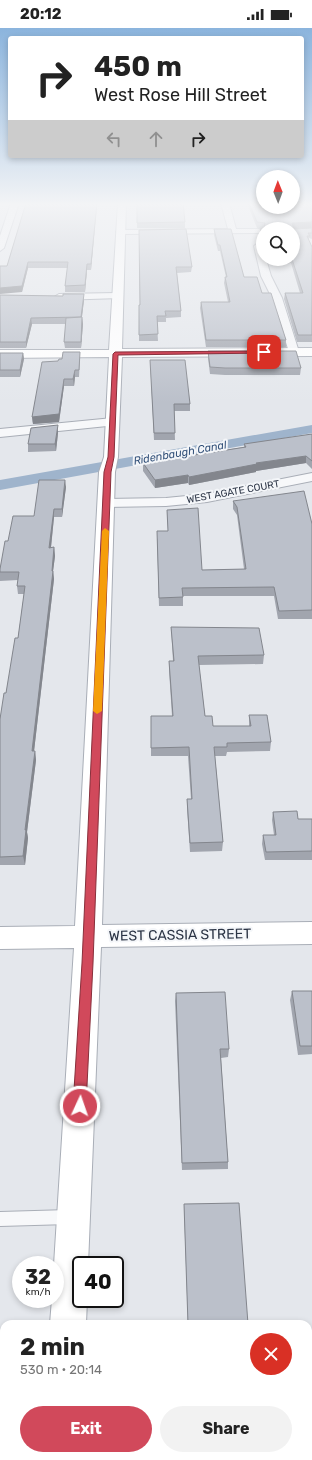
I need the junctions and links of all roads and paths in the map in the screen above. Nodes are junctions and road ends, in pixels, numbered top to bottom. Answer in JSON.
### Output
{"nodes":[{"id":1,"x":118,"y":270,"type":"edge"},
{"id":2,"x":264,"y":270,"type":"edge"},
{"id":3,"x":117,"y":296,"type":"junction"},
{"id":4,"x":47,"y":297,"type":"edge"},
{"id":5,"x":294,"y":352,"type":"junction"},
{"id":6,"x":312,"y":352,"type":"edge"},
{"id":7,"x":0,"y":354,"type":"edge"},
{"id":8,"x":115,"y":354,"type":"junction"},
{"id":9,"x":113,"y":422,"type":"junction"},
{"id":10,"x":0,"y":433,"type":"edge"},
{"id":11,"x":312,"y":477,"type":"edge"},
{"id":12,"x":106,"y":503,"type":"junction"},
{"id":13,"x":312,"y":933,"type":"edge"},
{"id":14,"x":88,"y":937,"type":"junction"},
{"id":15,"x":0,"y":938,"type":"edge"},
{"id":16,"x":74,"y":1217,"type":"junction"},
{"id":17,"x":0,"y":1219,"type":"edge"},
{"id":18,"x":68,"y":1320,"type":"edge"}],
"edges":[{"from":1,"to":3,"type":"street"},
{"from":2,"to":5,"type":"street"},
{"from":3,"to":4,"type":"street"},
{"from":3,"to":8,"type":"street"},
{"from":5,"to":6,"type":"street"},
{"from":5,"to":8,"type":"street"},
{"from":7,"to":8,"type":"street"},
{"from":8,"to":9,"type":"street"},
{"from":9,"to":10,"type":"street"},
{"from":9,"to":12,"type":"street"},
{"from":11,"to":12,"type":"street","name":"WEST AGATE COURT"},
{"from":12,"to":14,"type":"street"},
{"from":13,"to":14,"type":"street","name":"WEST CASSIA STREET"},
{"from":14,"to":15,"type":"street","name":"WEST CASSIA STREET"},
{"from":14,"to":16,"type":"street"},
{"from":16,"to":17,"type":"lane"},
{"from":16,"to":18,"type":"street"}]}
